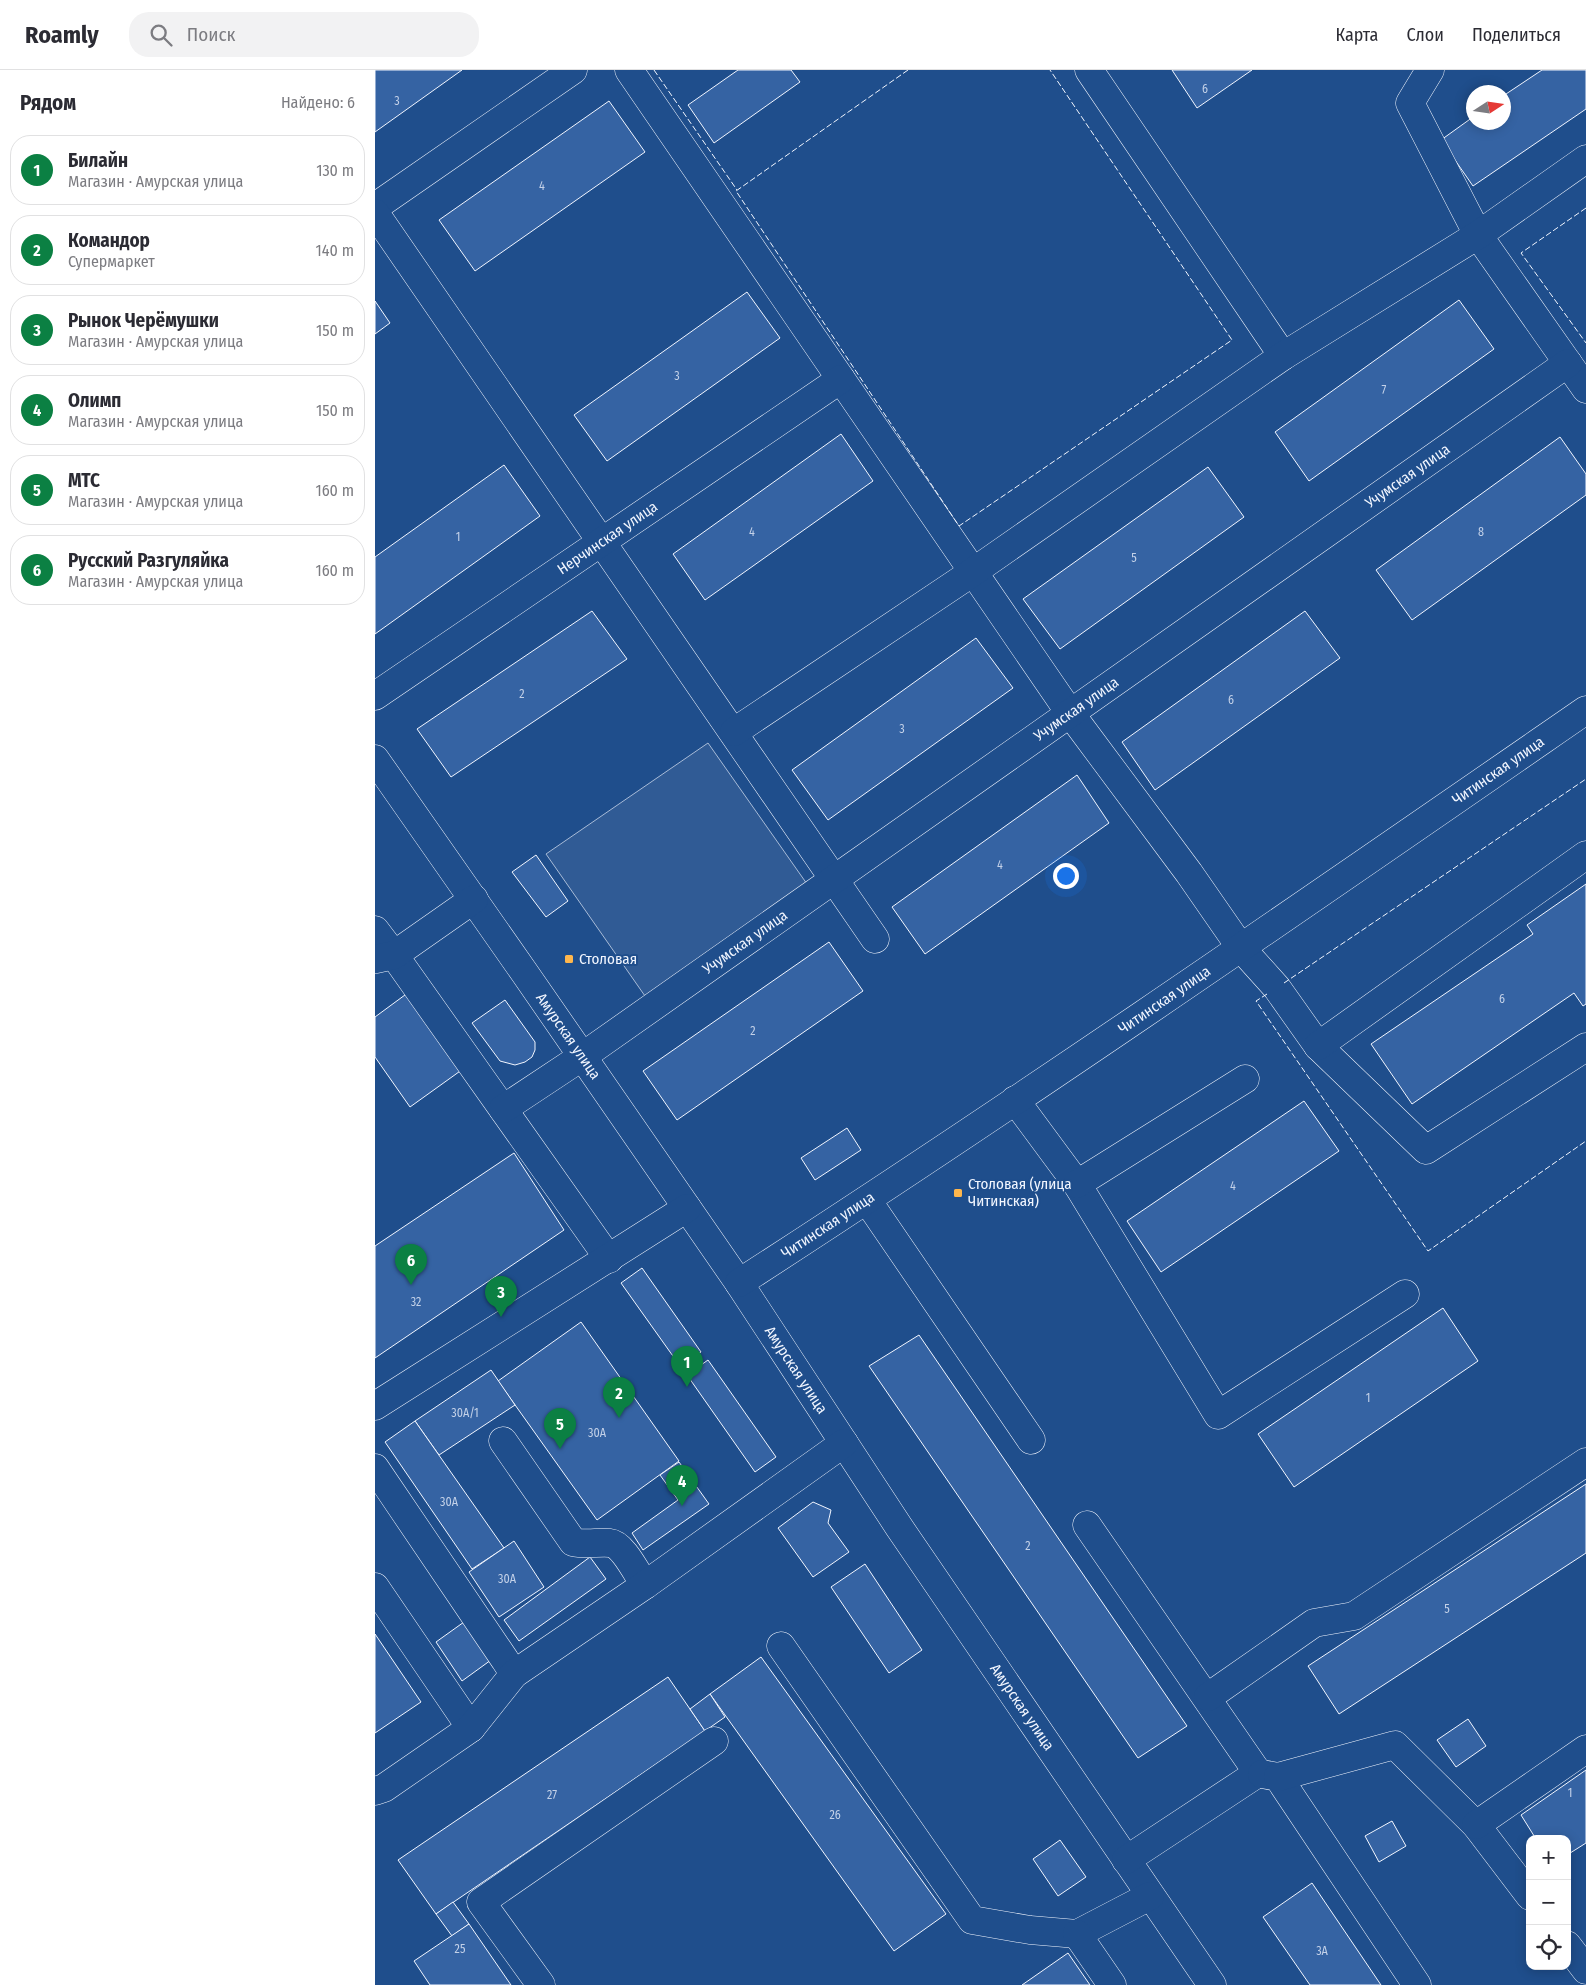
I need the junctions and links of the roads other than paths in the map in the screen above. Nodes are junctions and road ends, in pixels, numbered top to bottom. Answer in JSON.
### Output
{"nodes":[{"id":1,"x":573,"y":70,"type":"edge"},
{"id":2,"x":629,"y":70,"type":"edge"},
{"id":3,"x":1089,"y":70,"type":"edge"},
{"id":4,"x":1430,"y":70,"type":"edge"},
{"id":5,"x":1586,"y":159,"type":"edge"},
{"id":6,"x":375,"y":207,"type":"edge"},
{"id":7,"x":375,"y":213,"type":"edge"},
{"id":8,"x":1478,"y":235,"type":"junction"},
{"id":9,"x":1283,"y":356,"type":"junction"},
{"id":10,"x":1568,"y":362,"type":"junction"},
{"id":11,"x":841,"y":379,"type":"junction"},
{"id":12,"x":1586,"y":389,"type":"edge"},
{"id":13,"x":602,"y":541,"type":"junction"},
{"id":14,"x":973,"y":572,"type":"junction"},
{"id":15,"x":375,"y":696,"type":"edge"},
{"id":16,"x":1586,"y":710,"type":"edge"},
{"id":17,"x":1070,"y":713,"type":"junction"},
{"id":18,"x":734,"y":732,"type":"junction"},
{"id":19,"x":375,"y":759,"type":"edge"},
{"id":20,"x":1586,"y":855,"type":"edge"},
{"id":21,"x":833,"y":878,"type":"junction"},
{"id":22,"x":474,"y":899,"type":"junction"},
{"id":23,"x":375,"y":930,"type":"edge"},
{"id":24,"x":875,"y":939,"type":"dead end"},
{"id":25,"x":1241,"y":948,"type":"junction"},
{"id":26,"x":385,"y":957,"type":"edge"},
{"id":27,"x":1319,"y":1046,"type":"junction"},
{"id":28,"x":1586,"y":1047,"type":"edge"},
{"id":29,"x":583,"y":1056,"type":"junction"},
{"id":30,"x":1245,"y":1079,"type":"dead end"},
{"id":31,"x":1015,"y":1100,"type":"junction"},
{"id":32,"x":503,"y":1109,"type":"junction"},
{"id":33,"x":1077,"y":1184,"type":"junction"},
{"id":34,"x":867,"y":1200,"type":"junction"},
{"id":35,"x":687,"y":1208,"type":"junction"},
{"id":36,"x":609,"y":1259,"type":"junction"},
{"id":37,"x":739,"y":1283,"type":"junction"},
{"id":38,"x":1405,"y":1294,"type":"dead end"},
{"id":39,"x":375,"y":1406,"type":"edge"},
{"id":40,"x":1031,"y":1440,"type":"dead end"},
{"id":41,"x":503,"y":1441,"type":"dead end"},
{"id":42,"x":844,"y":1443,"type":"junction"},
{"id":43,"x":1586,"y":1462,"type":"edge"},
{"id":44,"x":375,"y":1468,"type":"edge"},
{"id":45,"x":1087,"y":1525,"type":"dead end"},
{"id":46,"x":645,"y":1585,"type":"junction"},
{"id":47,"x":375,"y":1587,"type":"edge"},
{"id":48,"x":781,"y":1646,"type":"dead end"},
{"id":49,"x":514,"y":1674,"type":"junction"},
{"id":50,"x":1207,"y":1697,"type":"junction"},
{"id":51,"x":471,"y":1728,"type":"junction"},
{"id":52,"x":714,"y":1741,"type":"dead end"},
{"id":53,"x":1586,"y":1749,"type":"edge"},
{"id":54,"x":1268,"y":1775,"type":"junction"},
{"id":55,"x":375,"y":1791,"type":"edge"},
{"id":56,"x":1476,"y":1825,"type":"junction"},
{"id":57,"x":1126,"y":1860,"type":"junction"},
{"id":58,"x":1526,"y":1891,"type":"edge"},
{"id":59,"x":1150,"y":1896,"type":"junction"},
{"id":60,"x":1077,"y":1934,"type":"junction"},
{"id":61,"x":1571,"y":1950,"type":"edge"},
{"id":62,"x":1586,"y":1970,"type":"edge"},
{"id":63,"x":541,"y":1985,"type":"edge"},
{"id":64,"x":1112,"y":1985,"type":"edge"},
{"id":65,"x":1212,"y":1985,"type":"edge"},
{"id":66,"x":1417,"y":1985,"type":"edge"}],
"edges":[{"from":1,"to":6,"type":"street"},
{"from":2,"to":11,"type":"street"},
{"from":3,"to":9,"type":"street"},
{"from":4,"to":8,"type":"street"},
{"from":5,"to":8,"type":"street"},
{"from":7,"to":13,"type":"street"},
{"from":8,"to":9,"type":"street"},
{"from":8,"to":10,"type":"street"},
{"from":9,"to":14,"type":"street"},
{"from":10,"to":12,"type":"street"},
{"from":10,"to":17,"type":"street","name":"Учумская улица"},
{"from":11,"to":13,"type":"street","name":"Нерчинская улица"},
{"from":11,"to":14,"type":"street"},
{"from":13,"to":15,"type":"street","name":"Нерчинская улица"},
{"from":13,"to":18,"type":"street"},
{"from":14,"to":17,"type":"street"},
{"from":14,"to":18,"type":"street"},
{"from":16,"to":25,"type":"street","name":"Читинская улица"},
{"from":17,"to":21,"type":"street","name":"Учумская улица"},
{"from":17,"to":25,"type":"street"},
{"from":18,"to":21,"type":"street"},
{"from":19,"to":22,"type":"street","name":"Амурская улица"},
{"from":20,"to":27,"type":"street"},
{"from":21,"to":24,"type":"street"},
{"from":21,"to":29,"type":"street","name":"Учумская улица"},
{"from":22,"to":26,"type":"street"},
{"from":22,"to":29,"type":"street","name":"Амурская улица"},
{"from":23,"to":26,"type":"street"},
{"from":25,"to":27,"type":"street"},
{"from":25,"to":31,"type":"street","name":"Читинская улица"},
{"from":26,"to":32,"type":"street"},
{"from":27,"to":28,"type":"street"},
{"from":29,"to":32,"type":"street","name":"Учумская улица"},
{"from":29,"to":35,"type":"street","name":"Амурская улица"},
{"from":30,"to":33,"type":"street"},
{"from":31,"to":33,"type":"street"},
{"from":31,"to":34,"type":"street","name":"Читинская улица"},
{"from":32,"to":36,"type":"street"},
{"from":33,"to":38,"type":"street"},
{"from":34,"to":37,"type":"street","name":"Читинская улица"},
{"from":34,"to":40,"type":"street"},
{"from":35,"to":36,"type":"street"},
{"from":35,"to":37,"type":"street","name":"Амурская улица"},
{"from":36,"to":39,"type":"street"},
{"from":37,"to":42,"type":"street","name":"Амурская улица"},
{"from":41,"to":46,"type":"street"},
{"from":42,"to":46,"type":"street"},
{"from":42,"to":57,"type":"street","name":"Амурская улица"},
{"from":43,"to":50,"type":"street"},
{"from":44,"to":49,"type":"street"},
{"from":45,"to":50,"type":"street"},
{"from":46,"to":49,"type":"street"},
{"from":47,"to":51,"type":"street"},
{"from":48,"to":60,"type":"street"},
{"from":49,"to":51,"type":"street"},
{"from":50,"to":54,"type":"street"},
{"from":51,"to":55,"type":"street"},
{"from":52,"to":63,"type":"street"},
{"from":53,"to":56,"type":"street"},
{"from":54,"to":56,"type":"street"},
{"from":54,"to":57,"type":"street"},
{"from":54,"to":66,"type":"street"},
{"from":56,"to":58,"type":"street"},
{"from":57,"to":59,"type":"street","name":"Амурская улица"},
{"from":59,"to":60,"type":"street"},
{"from":59,"to":65,"type":"street","name":"Амурская улица"},
{"from":60,"to":64,"type":"street"},
{"from":61,"to":62,"type":"street"}]}
